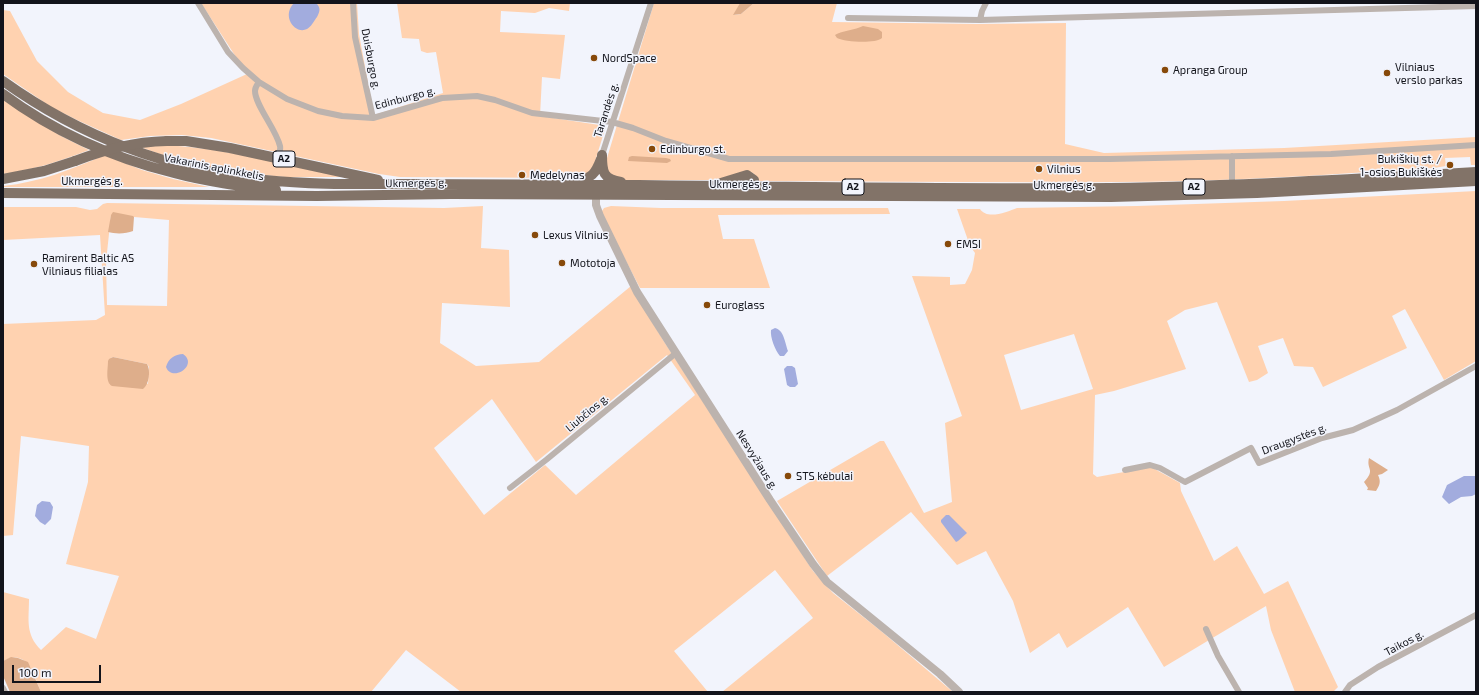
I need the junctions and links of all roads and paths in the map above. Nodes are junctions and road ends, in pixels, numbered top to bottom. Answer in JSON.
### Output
{"nodes":[{"id":1,"x":198,"y":3,"type":"edge"},
{"id":2,"x":353,"y":3,"type":"edge"},
{"id":3,"x":651,"y":3,"type":"edge"},
{"id":4,"x":986,"y":3,"type":"edge"},
{"id":5,"x":1476,"y":6,"type":"edge"},
{"id":6,"x":848,"y":18,"type":"dead end"},
{"id":7,"x":980,"y":20,"type":"junction"},
{"id":8,"x":3,"y":81,"type":"edge"},
{"id":9,"x":259,"y":82,"type":"junction"},
{"id":10,"x":3,"y":94,"type":"edge"},
{"id":11,"x":372,"y":118,"type":"junction"},
{"id":12,"x":612,"y":122,"type":"junction"},
{"id":13,"x":1476,"y":145,"type":"edge"},
{"id":14,"x":602,"y":155,"type":"junction"},
{"id":15,"x":1232,"y":156,"type":"junction"},
{"id":16,"x":278,"y":158,"type":"junction"},
{"id":17,"x":1476,"y":172,"type":"edge"},
{"id":18,"x":3,"y":179,"type":"edge"},
{"id":19,"x":1476,"y":181,"type":"edge"},
{"id":20,"x":400,"y":184,"type":"junction"},
{"id":21,"x":563,"y":185,"type":"junction"},
{"id":22,"x":640,"y":185,"type":"junction"},
{"id":23,"x":1232,"y":185,"type":"junction"},
{"id":24,"x":753,"y":186,"type":"junction"},
{"id":25,"x":3,"y":193,"type":"edge"},
{"id":26,"x":596,"y":195,"type":"junction"},
{"id":27,"x":317,"y":196,"type":"junction"},
{"id":28,"x":723,"y":197,"type":"junction"},
{"id":29,"x":676,"y":353,"type":"junction"},
{"id":30,"x":1476,"y":366,"type":"edge"},
{"id":31,"x":1125,"y":470,"type":"dead end"},
{"id":32,"x":510,"y":488,"type":"dead end"},
{"id":33,"x":1476,"y":615,"type":"edge"},
{"id":34,"x":1206,"y":629,"type":"dead end"},
{"id":35,"x":3,"y":688,"type":"edge"},
{"id":36,"x":5,"y":692,"type":"edge"},
{"id":37,"x":959,"y":692,"type":"edge"},
{"id":38,"x":1239,"y":692,"type":"edge"},
{"id":39,"x":1345,"y":692,"type":"edge"}],
"edges":[{"from":1,"to":9,"type":"street","name":"Edinburgo g."},
{"from":2,"to":11,"type":"street","name":"Duisburgo g."},
{"from":3,"to":12,"type":"street","name":"Tarandės g."},
{"from":4,"to":7,"type":"street"},
{"from":5,"to":7,"type":"street"},
{"from":6,"to":7,"type":"street"},
{"from":8,"to":20,"type":"highway","name":"Vakarinis aplinkkelis"},
{"from":9,"to":11,"type":"street","name":"Edinburgo g."},
{"from":9,"to":16,"type":"street"},
{"from":10,"to":27,"type":"highway","name":"Vakarinis aplinkkelis"},
{"from":11,"to":12,"type":"street","name":"Edinburgo g."},
{"from":12,"to":14,"type":"street","name":"Tarandės g."},
{"from":12,"to":15,"type":"street","name":"Edinburgo g."},
{"from":13,"to":15,"type":"street","name":"Edinburgo g."},
{"from":14,"to":21,"type":"highway"},
{"from":14,"to":22,"type":"highway"},
{"from":15,"to":23,"type":"street"},
{"from":16,"to":18,"type":"highway","number":"A2","bridge":true},
{"from":16,"to":20,"type":"highway","number":"A2"},
{"from":17,"to":23,"type":"highway","name":"Ukmergės g.","number":"A2"},
{"from":19,"to":28,"type":"highway","name":"Ukmergės g.","number":"A2"},
{"from":20,"to":21,"type":"highway","name":"Ukmergės g.","number":"A2"},
{"from":21,"to":22,"type":"highway","name":"Ukmergės g.","number":"A2"},
{"from":22,"to":24,"type":"highway","name":"Ukmergės g.","number":"A2"},
{"from":23,"to":24,"type":"highway","name":"Ukmergės g.","number":"A2"},
{"from":24,"to":28,"type":"highway"},
{"from":25,"to":27,"type":"highway","name":"Ukmergės g.","number":"A2"},
{"from":26,"to":27,"type":"highway","name":"Ukmergės g.","number":"A2"},
{"from":26,"to":28,"type":"highway","name":"Ukmergės g.","number":"A2"},
{"from":26,"to":29,"type":"street","name":"Nesvyžiaus g."},
{"from":29,"to":32,"type":"street","name":"Liubčios g."},
{"from":29,"to":37,"type":"street","name":"Nesvyžiaus g."},
{"from":30,"to":31,"type":"street","name":"Draugystės g."},
{"from":33,"to":39,"type":"street","name":"Taikos g."},
{"from":34,"to":38,"type":"street"},
{"from":35,"to":36,"type":"street"}]}
